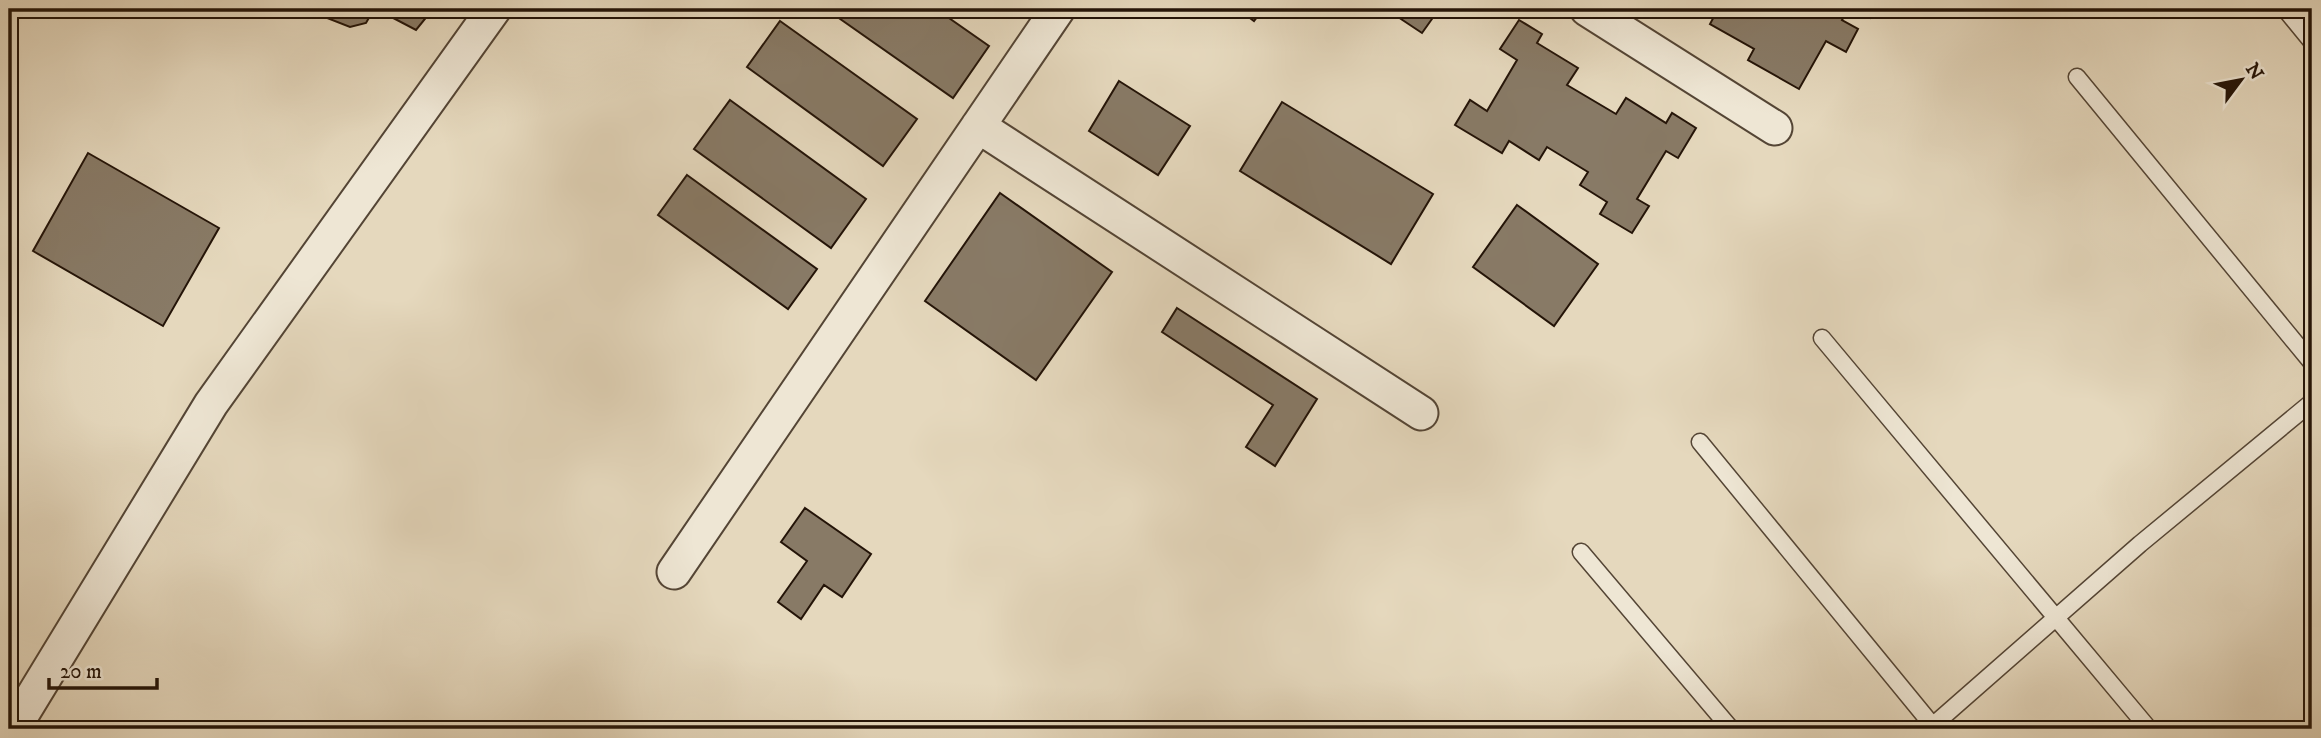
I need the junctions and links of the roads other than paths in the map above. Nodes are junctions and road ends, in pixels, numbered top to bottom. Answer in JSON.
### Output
{"nodes":[{"id":1,"x":494,"y":9,"type":"edge"},
{"id":2,"x":1058,"y":9,"type":"edge"},
{"id":3,"x":1587,"y":9,"type":"edge"},
{"id":4,"x":2285,"y":9,"type":"edge"},
{"id":5,"x":2312,"y":42,"type":"edge"},
{"id":6,"x":2077,"y":77,"type":"dead end"},
{"id":7,"x":978,"y":126,"type":"junction"},
{"id":8,"x":1775,"y":128,"type":"dead end"},
{"id":9,"x":1822,"y":338,"type":"dead end"},
{"id":10,"x":2312,"y":363,"type":"edge"},
{"id":11,"x":2312,"y":402,"type":"edge"},
{"id":12,"x":1421,"y":413,"type":"dead end"},
{"id":13,"x":1700,"y":442,"type":"dead end"},
{"id":14,"x":1581,"y":552,"type":"dead end"},
{"id":15,"x":674,"y":572,"type":"dead end"},
{"id":16,"x":2056,"y":618,"type":"junction"},
{"id":17,"x":1931,"y":727,"type":"edge"},
{"id":18,"x":13,"y":729,"type":"edge"},
{"id":19,"x":1731,"y":729,"type":"edge"},
{"id":20,"x":2150,"y":729,"type":"edge"}],
"edges":[{"from":1,"to":18,"type":"street"},
{"from":2,"to":7,"type":"street"},
{"from":3,"to":8,"type":"street"},
{"from":4,"to":5,"type":"lane"},
{"from":6,"to":10,"type":"lane"},
{"from":7,"to":12,"type":"street"},
{"from":7,"to":15,"type":"street"},
{"from":9,"to":16,"type":"lane"},
{"from":11,"to":16,"type":"lane"},
{"from":13,"to":17,"type":"lane"},
{"from":14,"to":19,"type":"lane"},
{"from":16,"to":17,"type":"lane"},
{"from":16,"to":20,"type":"lane"}]}
